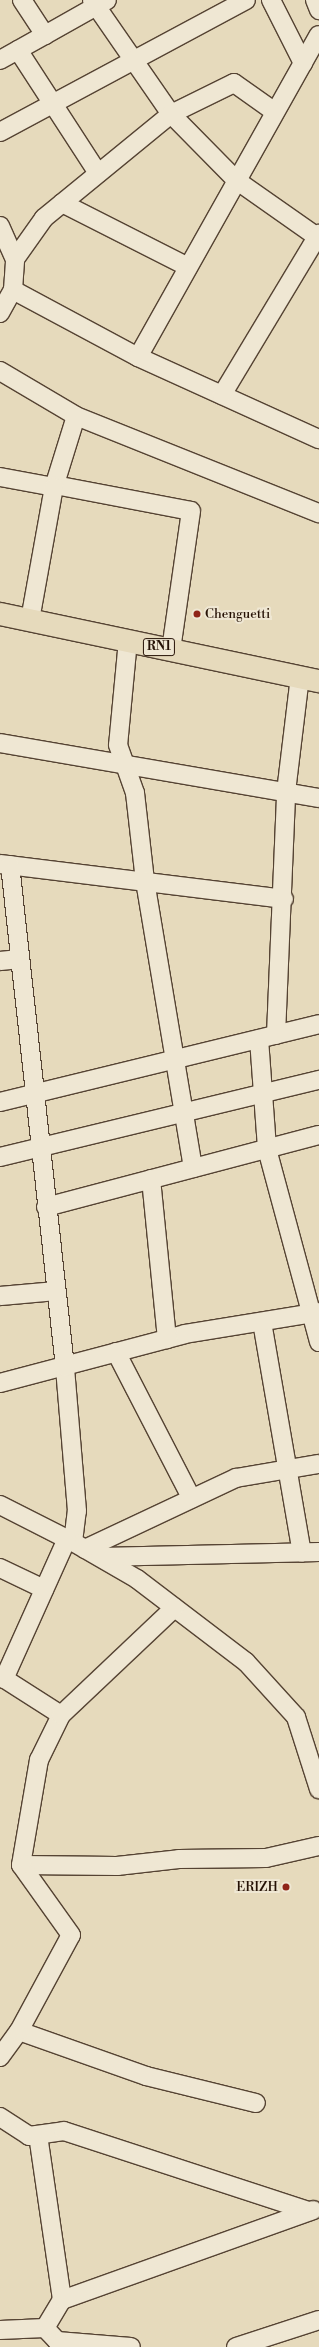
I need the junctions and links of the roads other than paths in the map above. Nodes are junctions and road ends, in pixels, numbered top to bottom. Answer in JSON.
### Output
{"nodes":[{"id":1,"x":22,"y":0,"type":"edge"},
{"id":2,"x":246,"y":0,"type":"edge"},
{"id":3,"x":271,"y":0,"type":"edge"},
{"id":4,"x":315,"y":0,"type":"edge"},
{"id":5,"x":98,"y":2,"type":"edge"},
{"id":6,"x":319,"y":10,"type":"edge"},
{"id":7,"x":319,"y":30,"type":"edge"},
{"id":8,"x":45,"y":35,"type":"junction"},
{"id":9,"x":319,"y":35,"type":"edge"},
{"id":10,"x":293,"y":42,"type":"junction"},
{"id":11,"x":18,"y":50,"type":"junction"},
{"id":12,"x":0,"y":60,"type":"edge"},
{"id":13,"x":134,"y":60,"type":"junction"},
{"id":14,"x":303,"y":63,"type":"junction"},
{"id":15,"x":54,"y":103,"type":"junction"},
{"id":16,"x":275,"y":112,"type":"junction"},
{"id":17,"x":171,"y":114,"type":"junction"},
{"id":18,"x":0,"y":132,"type":"edge"},
{"id":19,"x":98,"y":173,"type":"junction"},
{"id":20,"x":236,"y":180,"type":"junction"},
{"id":21,"x":62,"y":203,"type":"junction"},
{"id":22,"x":0,"y":226,"type":"edge"},
{"id":23,"x":318,"y":235,"type":"edge"},
{"id":24,"x":15,"y":258,"type":"junction"},
{"id":25,"x":188,"y":267,"type":"junction"},
{"id":26,"x":13,"y":290,"type":"junction"},
{"id":27,"x":0,"y":313,"type":"edge"},
{"id":28,"x":138,"y":357,"type":"junction"},
{"id":29,"x":0,"y":371,"type":"edge"},
{"id":30,"x":222,"y":395,"type":"junction"},
{"id":31,"x":76,"y":416,"type":"junction"},
{"id":32,"x":319,"y":438,"type":"edge"},
{"id":33,"x":0,"y":477,"type":"edge"},
{"id":34,"x":55,"y":486,"type":"junction"},
{"id":35,"x":319,"y":513,"type":"edge"},
{"id":36,"x":0,"y":614,"type":"edge"},
{"id":37,"x":30,"y":620,"type":"junction"},
{"id":38,"x":128,"y":640,"type":"junction"},
{"id":39,"x":170,"y":650,"type":"junction"},
{"id":40,"x":310,"y":679,"type":"edge"},
{"id":41,"x":0,"y":743,"type":"edge"},
{"id":42,"x":127,"y":766,"type":"junction"},
{"id":43,"x":286,"y":792,"type":"junction"},
{"id":44,"x":319,"y":798,"type":"edge"},
{"id":45,"x":5,"y":864,"type":"edge"},
{"id":46,"x":145,"y":881,"type":"junction"},
{"id":47,"x":284,"y":899,"type":"junction"},
{"id":48,"x":18,"y":959,"type":"junction"},
{"id":49,"x":0,"y":961,"type":"edge"},
{"id":50,"x":319,"y":1024,"type":"edge"},
{"id":51,"x":276,"y":1035,"type":"junction"},
{"id":52,"x":259,"y":1039,"type":"junction"},
{"id":53,"x":175,"y":1060,"type":"junction"},
{"id":54,"x":319,"y":1080,"type":"edge"},
{"id":55,"x":263,"y":1094,"type":"junction"},
{"id":56,"x":34,"y":1096,"type":"junction"},
{"id":57,"x":0,"y":1102,"type":"edge"},
{"id":58,"x":184,"y":1114,"type":"junction"},
{"id":59,"x":319,"y":1135,"type":"edge"},
{"id":60,"x":267,"y":1149,"type":"junction"},
{"id":61,"x":40,"y":1150,"type":"junction"},
{"id":62,"x":0,"y":1157,"type":"edge"},
{"id":63,"x":193,"y":1168,"type":"junction"},
{"id":64,"x":151,"y":1179,"type":"junction"},
{"id":65,"x":46,"y":1207,"type":"junction"},
{"id":66,"x":56,"y":1291,"type":"junction"},
{"id":67,"x":0,"y":1296,"type":"edge"},
{"id":68,"x":316,"y":1312,"type":"edge"},
{"id":69,"x":262,"y":1322,"type":"junction"},
{"id":70,"x":167,"y":1339,"type":"junction"},
{"id":71,"x":319,"y":1342,"type":"edge"},
{"id":72,"x":116,"y":1352,"type":"junction"},
{"id":73,"x":65,"y":1367,"type":"junction"},
{"id":74,"x":0,"y":1383,"type":"edge"},
{"id":75,"x":319,"y":1464,"type":"edge"},
{"id":76,"x":287,"y":1470,"type":"junction"},
{"id":77,"x":192,"y":1499,"type":"junction"},
{"id":78,"x":0,"y":1506,"type":"edge"},
{"id":79,"x":81,"y":1547,"type":"junction"},
{"id":80,"x":310,"y":1552,"type":"edge"},
{"id":81,"x":0,"y":1568,"type":"edge"},
{"id":82,"x":44,"y":1589,"type":"junction"},
{"id":83,"x":174,"y":1608,"type":"junction"},
{"id":84,"x":2,"y":1677,"type":"edge"},
{"id":85,"x":61,"y":1715,"type":"junction"},
{"id":86,"x":319,"y":1789,"type":"edge"},
{"id":87,"x":319,"y":1846,"type":"edge"},
{"id":88,"x":21,"y":1865,"type":"junction"},
{"id":89,"x":19,"y":2031,"type":"junction"},
{"id":90,"x":0,"y":2057,"type":"edge"},
{"id":91,"x":256,"y":2103,"type":"dead end"},
{"id":92,"x":0,"y":2117,"type":"edge"},
{"id":93,"x":38,"y":2135,"type":"junction"},
{"id":94,"x":314,"y":2209,"type":"edge"},
{"id":95,"x":62,"y":2300,"type":"junction"},
{"id":96,"x":319,"y":2320,"type":"edge"},
{"id":97,"x":45,"y":2328,"type":"junction"},
{"id":98,"x":0,"y":2330,"type":"edge"},
{"id":99,"x":131,"y":2347,"type":"edge"},
{"id":100,"x":236,"y":2347,"type":"edge"}],
"edges":[{"from":1,"to":8,"type":"street"},
{"from":2,"to":13,"type":"street"},
{"from":3,"to":10,"type":"street"},
{"from":4,"to":6,"type":"street"},
{"from":5,"to":8,"type":"street"},
{"from":5,"to":13,"type":"street"},
{"from":7,"to":10,"type":"street"},
{"from":8,"to":11,"type":"street"},
{"from":9,"to":14,"type":"street"},
{"from":10,"to":14,"type":"street"},
{"from":11,"to":12,"type":"street"},
{"from":11,"to":15,"type":"street"},
{"from":13,"to":15,"type":"street"},
{"from":13,"to":17,"type":"street"},
{"from":14,"to":16,"type":"street"},
{"from":15,"to":18,"type":"street"},
{"from":15,"to":19,"type":"street"},
{"from":16,"to":17,"type":"street"},
{"from":16,"to":20,"type":"street"},
{"from":17,"to":19,"type":"street"},
{"from":17,"to":20,"type":"street"},
{"from":19,"to":21,"type":"street"},
{"from":20,"to":23,"type":"street"},
{"from":20,"to":25,"type":"street"},
{"from":21,"to":24,"type":"street"},
{"from":21,"to":25,"type":"street"},
{"from":22,"to":24,"type":"street"},
{"from":23,"to":30,"type":"street"},
{"from":24,"to":26,"type":"street"},
{"from":25,"to":28,"type":"street"},
{"from":26,"to":27,"type":"street"},
{"from":26,"to":28,"type":"street"},
{"from":28,"to":30,"type":"street"},
{"from":29,"to":31,"type":"street"},
{"from":30,"to":32,"type":"street"},
{"from":31,"to":34,"type":"street"},
{"from":31,"to":35,"type":"street"},
{"from":33,"to":34,"type":"street"},
{"from":34,"to":37,"type":"street"},
{"from":34,"to":39,"type":"street"},
{"from":36,"to":37,"type":"highway","number":"RN1"},
{"from":37,"to":38,"type":"highway","number":"RN1"},
{"from":38,"to":39,"type":"highway","number":"RN1"},
{"from":38,"to":42,"type":"street"},
{"from":39,"to":40,"type":"highway","number":"RN1"},
{"from":40,"to":43,"type":"street"},
{"from":41,"to":42,"type":"street"},
{"from":42,"to":43,"type":"street"},
{"from":42,"to":46,"type":"street"},
{"from":43,"to":44,"type":"street"},
{"from":43,"to":47,"type":"street"},
{"from":45,"to":46,"type":"street"},
{"from":45,"to":48,"type":"street"},
{"from":46,"to":47,"type":"street"},
{"from":46,"to":53,"type":"street"},
{"from":47,"to":51,"type":"street"},
{"from":48,"to":49,"type":"street"},
{"from":48,"to":56,"type":"street"},
{"from":50,"to":51,"type":"street"},
{"from":51,"to":52,"type":"street"},
{"from":52,"to":53,"type":"street"},
{"from":52,"to":55,"type":"street"},
{"from":53,"to":56,"type":"street"},
{"from":53,"to":58,"type":"street"},
{"from":54,"to":55,"type":"street"},
{"from":55,"to":58,"type":"street"},
{"from":55,"to":60,"type":"street"},
{"from":56,"to":57,"type":"street"},
{"from":56,"to":61,"type":"street"},
{"from":58,"to":61,"type":"street"},
{"from":58,"to":63,"type":"street"},
{"from":59,"to":60,"type":"street"},
{"from":60,"to":63,"type":"street"},
{"from":60,"to":68,"type":"street"},
{"from":61,"to":62,"type":"street"},
{"from":61,"to":65,"type":"street"},
{"from":63,"to":64,"type":"street"},
{"from":64,"to":65,"type":"street"},
{"from":64,"to":70,"type":"street"},
{"from":65,"to":66,"type":"street"},
{"from":66,"to":67,"type":"street"},
{"from":66,"to":73,"type":"street"},
{"from":68,"to":69,"type":"street"},
{"from":68,"to":71,"type":"street"},
{"from":69,"to":70,"type":"street"},
{"from":69,"to":76,"type":"street"},
{"from":70,"to":72,"type":"street"},
{"from":72,"to":73,"type":"street"},
{"from":72,"to":77,"type":"street"},
{"from":73,"to":74,"type":"street"},
{"from":73,"to":79,"type":"street"},
{"from":75,"to":76,"type":"street"},
{"from":76,"to":77,"type":"street"},
{"from":76,"to":80,"type":"street"},
{"from":77,"to":79,"type":"street"},
{"from":78,"to":79,"type":"street"},
{"from":79,"to":80,"type":"street"},
{"from":79,"to":82,"type":"street"},
{"from":79,"to":83,"type":"street"},
{"from":81,"to":82,"type":"street"},
{"from":82,"to":84,"type":"street"},
{"from":83,"to":85,"type":"street"},
{"from":83,"to":86,"type":"street"},
{"from":84,"to":85,"type":"street"},
{"from":85,"to":88,"type":"street"},
{"from":87,"to":88,"type":"street"},
{"from":88,"to":89,"type":"street"},
{"from":89,"to":90,"type":"street"},
{"from":89,"to":91,"type":"street"},
{"from":92,"to":93,"type":"street"},
{"from":93,"to":94,"type":"street"},
{"from":93,"to":95,"type":"street"},
{"from":94,"to":95,"type":"street"},
{"from":95,"to":97,"type":"street"},
{"from":96,"to":100,"type":"street"},
{"from":97,"to":98,"type":"street"},
{"from":97,"to":99,"type":"street"}]}
